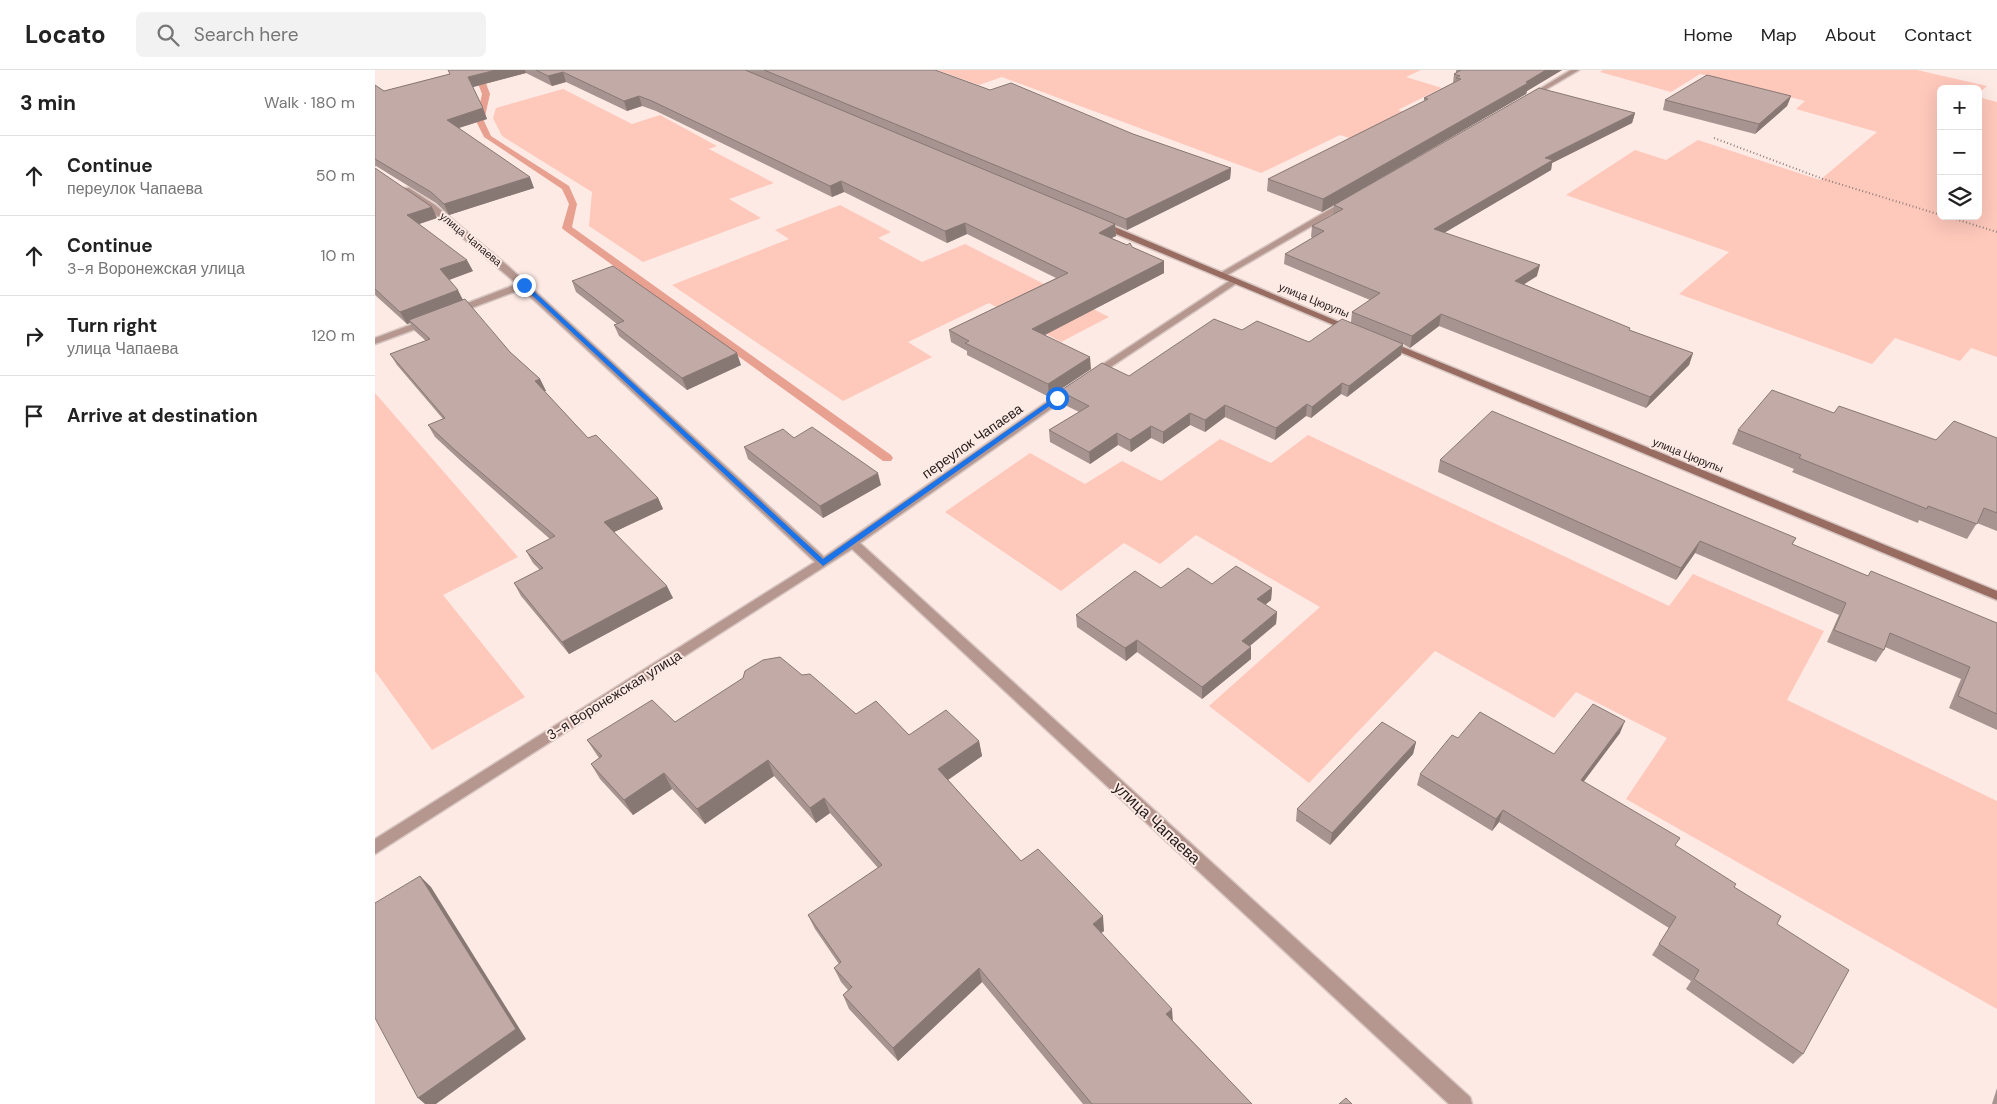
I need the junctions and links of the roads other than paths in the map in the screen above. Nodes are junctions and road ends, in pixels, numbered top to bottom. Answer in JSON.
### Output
{"nodes":[{"id":1,"x":1576,"y":70,"type":"edge"},
{"id":2,"x":1525,"y":100,"type":"edge"},
{"id":3,"x":399,"y":186,"type":"edge"},
{"id":4,"x":1356,"y":197,"type":"edge"},
{"id":5,"x":1092,"y":221,"type":"edge"},
{"id":6,"x":1221,"y":275,"type":"junction"},
{"id":7,"x":1235,"y":281,"type":"junction"},
{"id":8,"x":524,"y":285,"type":"junction"},
{"id":9,"x":375,"y":341,"type":"edge"},
{"id":10,"x":852,"y":542,"type":"junction"},
{"id":11,"x":823,"y":563,"type":"junction"},
{"id":12,"x":1997,"y":596,"type":"edge"},
{"id":13,"x":375,"y":847,"type":"edge"},
{"id":14,"x":1463,"y":1104,"type":"edge"}],
"edges":[{"from":1,"to":2,"type":"street"},
{"from":3,"to":8,"type":"street","name":"улица Чапаева"},
{"from":4,"to":6,"type":"street"},
{"from":5,"to":6,"type":"street","name":"улица Цюрупы"},
{"from":6,"to":7,"type":"street","name":"улица Цюрупы"},
{"from":7,"to":10,"type":"street","name":"переулок Чапаева"},
{"from":7,"to":12,"type":"street","name":"улица Цюрупы"},
{"from":8,"to":9,"type":"street"},
{"from":8,"to":11,"type":"street","name":"улица Чапаева"},
{"from":10,"to":11,"type":"street","name":"3-я Воронежская улица"},
{"from":10,"to":14,"type":"street","name":"улица Чапаева"},
{"from":11,"to":13,"type":"street","name":"3-я Воронежская улица"}]}
